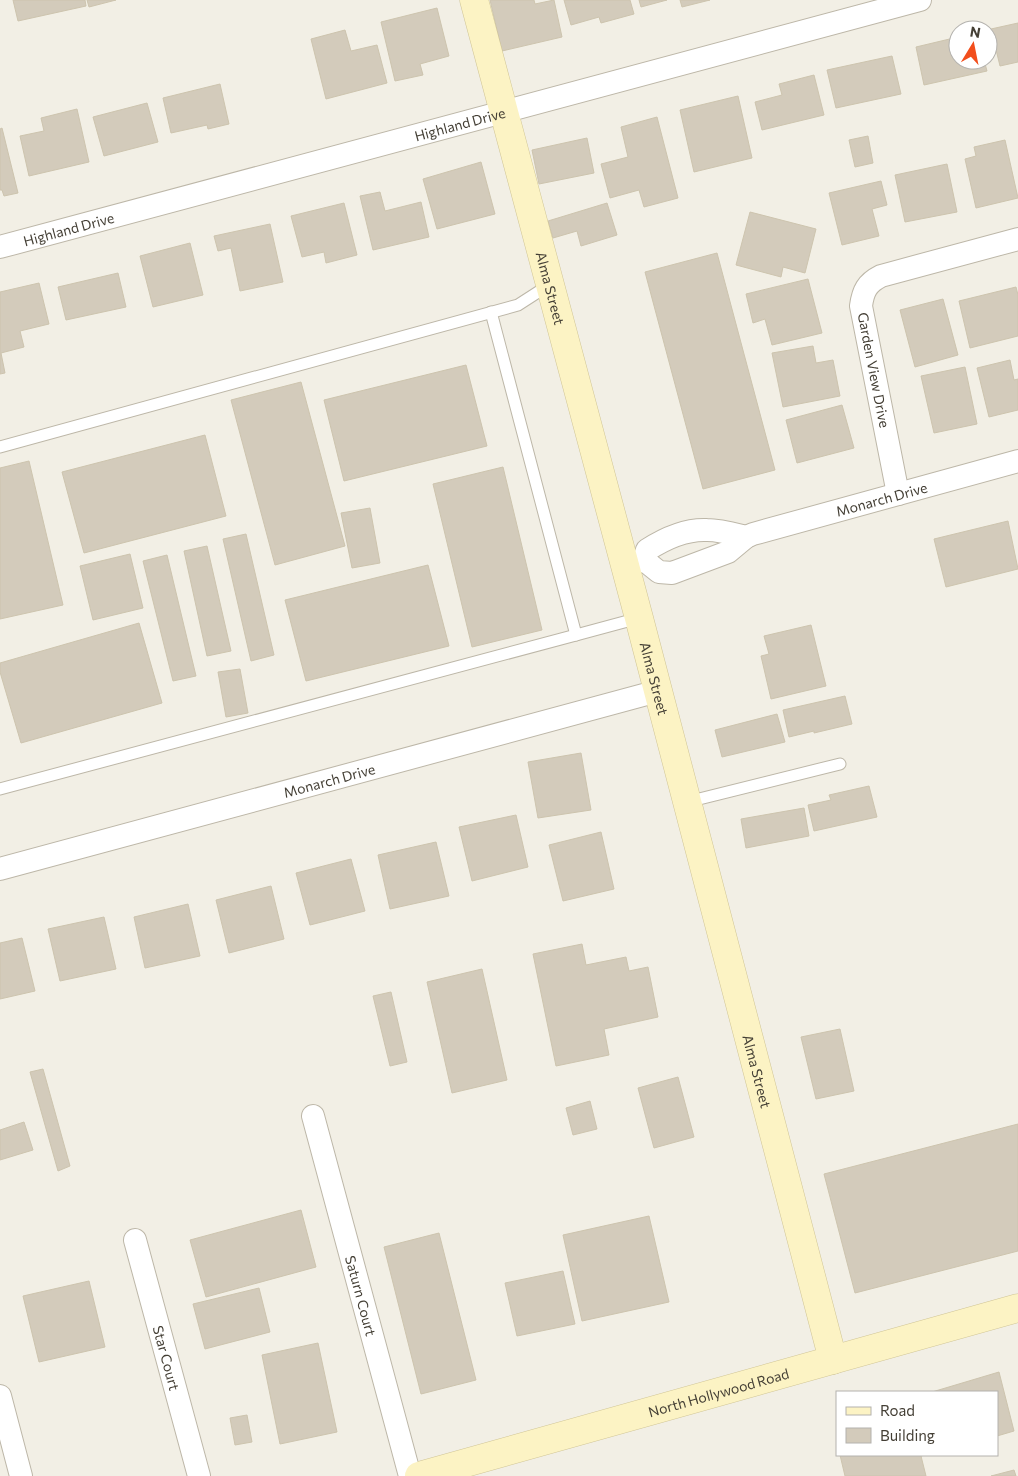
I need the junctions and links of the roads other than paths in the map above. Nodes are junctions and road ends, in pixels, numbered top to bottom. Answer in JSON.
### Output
{"nodes":[{"id":1,"x":474,"y":0,"type":"edge"},
{"id":2,"x":920,"y":0,"type":"edge"},
{"id":3,"x":504,"y":112,"type":"junction"},
{"id":4,"x":1018,"y":239,"type":"edge"},
{"id":5,"x":0,"y":247,"type":"edge"},
{"id":6,"x":550,"y":284,"type":"junction"},
{"id":7,"x":490,"y":312,"type":"junction"},
{"id":8,"x":0,"y":447,"type":"edge"},
{"id":9,"x":1018,"y":461,"type":"edge"},
{"id":10,"x":898,"y":494,"type":"junction"},
{"id":11,"x":746,"y":537,"type":"junction"},
{"id":12,"x":634,"y":563,"type":"junction"},
{"id":13,"x":639,"y":618,"type":"junction"},
{"id":14,"x":576,"y":635,"type":"junction"},
{"id":15,"x":658,"y":691,"type":"junction"},
{"id":16,"x":840,"y":764,"type":"dead end"},
{"id":17,"x":0,"y":789,"type":"edge"},
{"id":18,"x":687,"y":802,"type":"junction"},
{"id":19,"x":0,"y":869,"type":"edge"},
{"id":20,"x":313,"y":1116,"type":"dead end"},
{"id":21,"x":135,"y":1240,"type":"dead end"},
{"id":22,"x":1017,"y":1314,"type":"edge"},
{"id":23,"x":833,"y":1360,"type":"junction"},
{"id":24,"x":0,"y":1396,"type":"edge"},
{"id":25,"x":21,"y":1476,"type":"edge"},
{"id":26,"x":199,"y":1476,"type":"edge"},
{"id":27,"x":410,"y":1476,"type":"edge"},
{"id":28,"x":419,"y":1476,"type":"edge"}],
"edges":[{"from":1,"to":3,"type":"street","name":"Alma Street"},
{"from":2,"to":3,"type":"street","name":"Highland Drive"},
{"from":3,"to":5,"type":"street","name":"Highland Drive"},
{"from":3,"to":6,"type":"street","name":"Alma Street"},
{"from":4,"to":10,"type":"street","name":"Garden View Drive"},
{"from":6,"to":7,"type":"lane"},
{"from":6,"to":12,"type":"street","name":"Alma Street"},
{"from":7,"to":8,"type":"lane"},
{"from":7,"to":14,"type":"lane"},
{"from":9,"to":10,"type":"street","name":"Monarch Drive"},
{"from":10,"to":11,"type":"street","name":"Monarch Drive"},
{"from":11,"to":12,"type":"street","name":"Monarch Drive"},
{"from":11,"to":12,"type":"street","name":"Monarch Drive"},
{"from":12,"to":13,"type":"street","name":"Alma Street"},
{"from":13,"to":14,"type":"lane"},
{"from":13,"to":15,"type":"street","name":"Alma Street"},
{"from":14,"to":17,"type":"lane"},
{"from":15,"to":18,"type":"street","name":"Alma Street"},
{"from":15,"to":19,"type":"street","name":"Monarch Drive"},
{"from":16,"to":18,"type":"lane"},
{"from":18,"to":23,"type":"street","name":"Alma Street"},
{"from":20,"to":27,"type":"street","name":"Saturn Court"},
{"from":21,"to":26,"type":"street","name":"Star Court"},
{"from":22,"to":23,"type":"street","name":"North Hollywood Road"},
{"from":23,"to":28,"type":"street","name":"North Hollywood Road"},
{"from":24,"to":25,"type":"street"}]}
